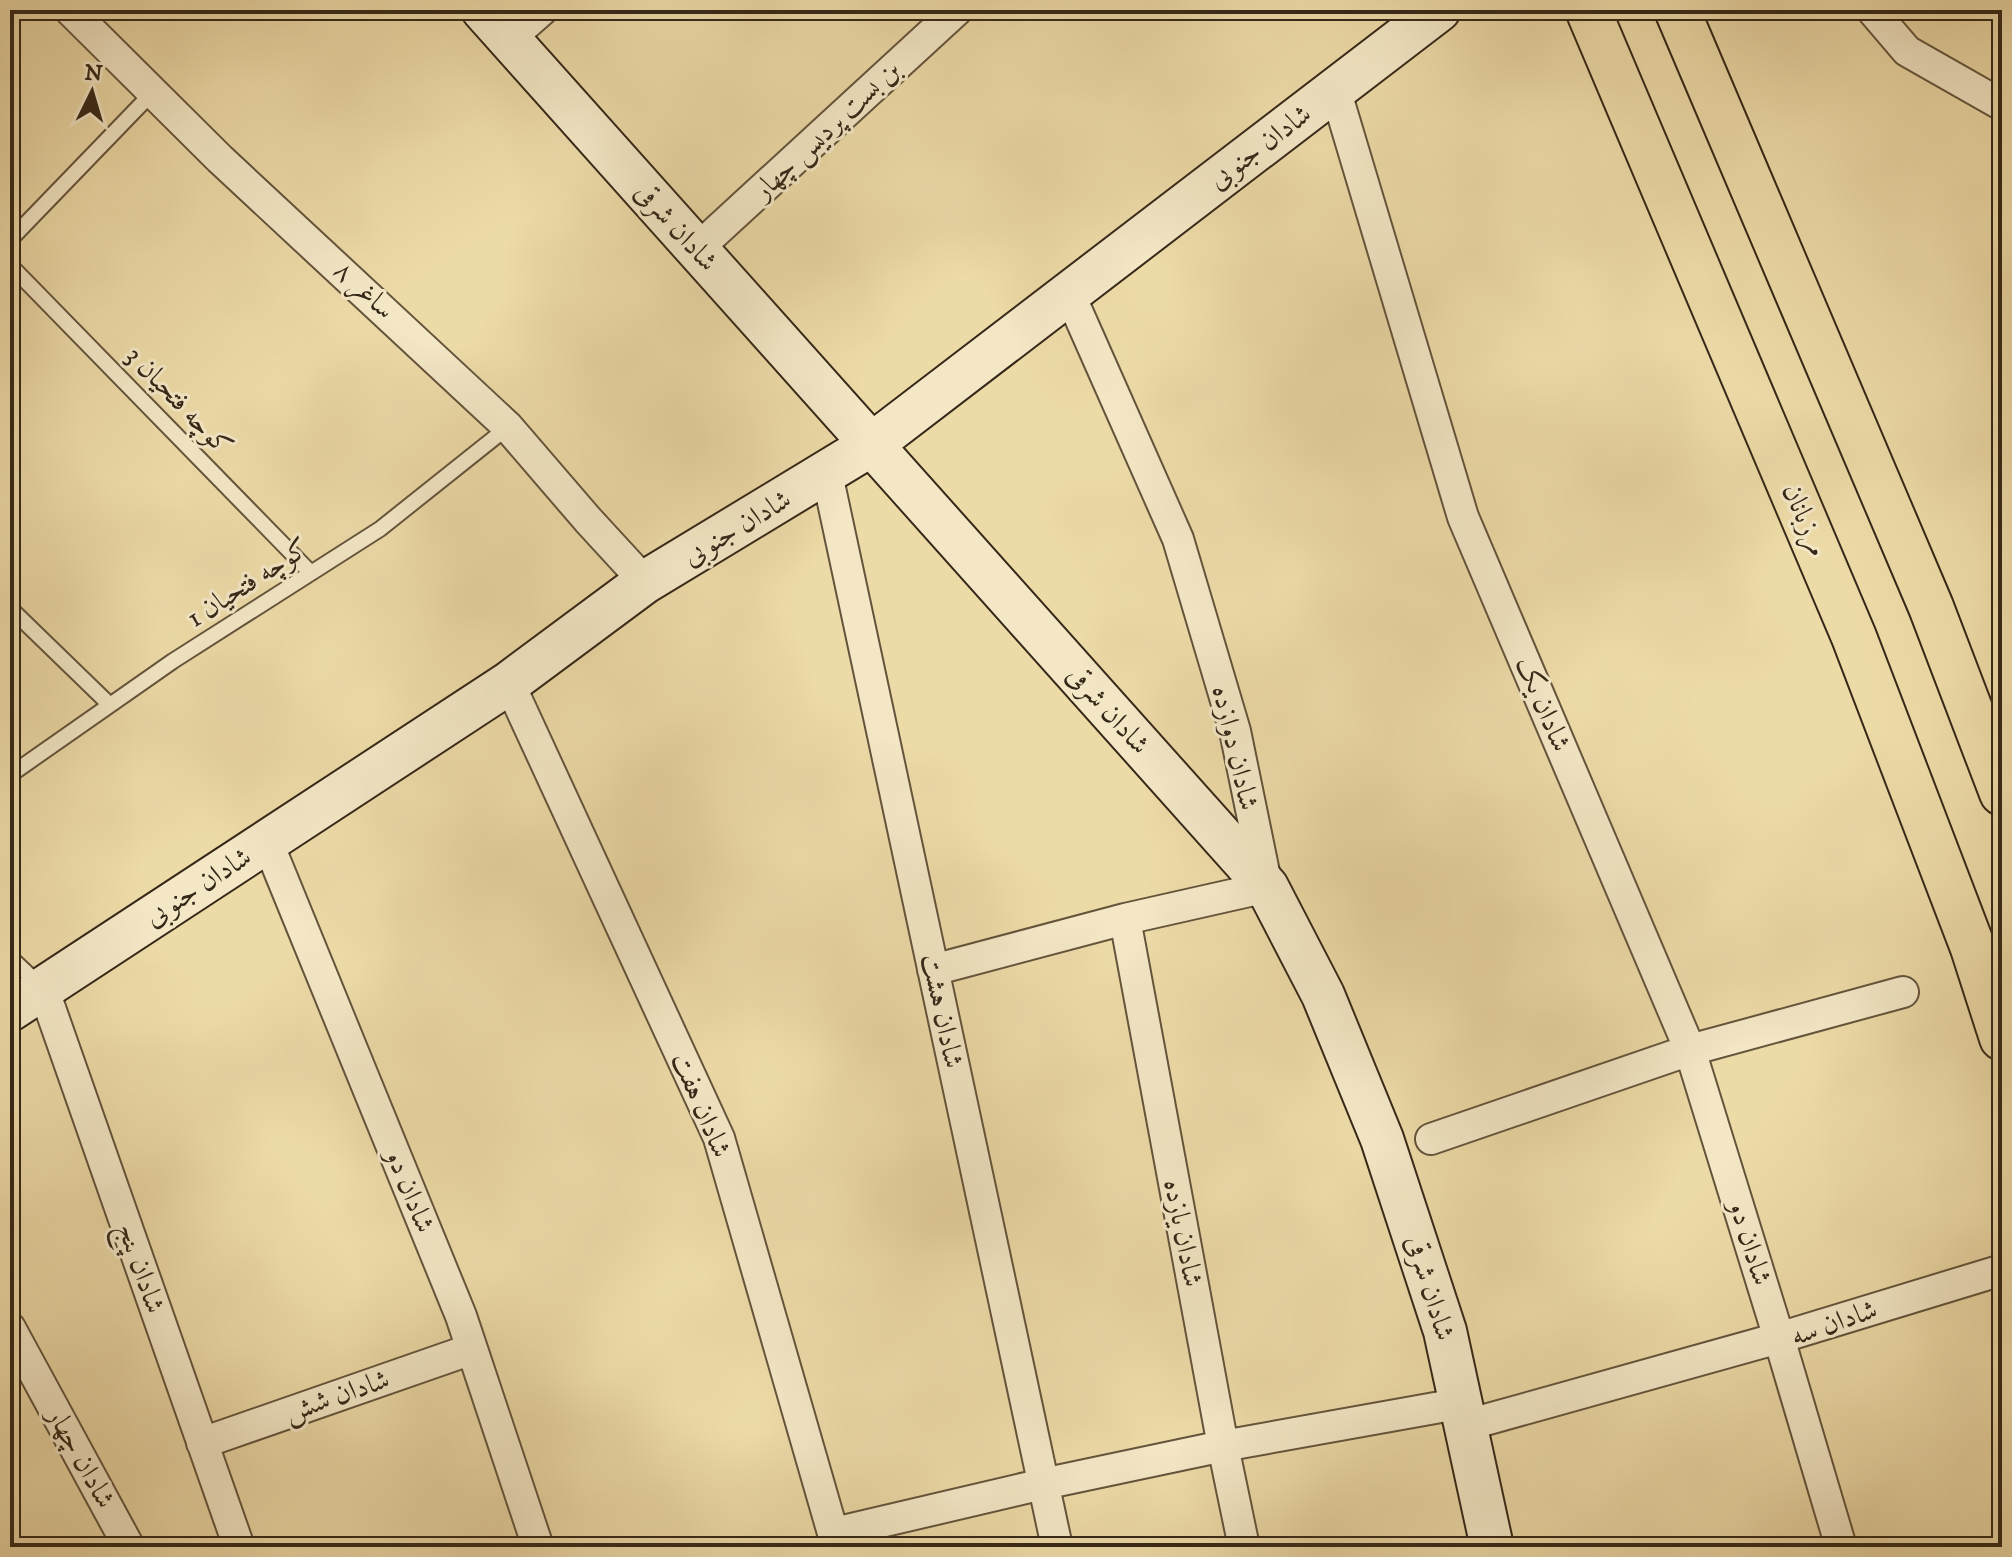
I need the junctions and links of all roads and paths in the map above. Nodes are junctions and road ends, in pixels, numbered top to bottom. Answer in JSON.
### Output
{"nodes":[{"id":1,"x":70,"y":10,"type":"edge"},
{"id":2,"x":542,"y":10,"type":"edge"},
{"id":3,"x":957,"y":10,"type":"edge"},
{"id":4,"x":1439,"y":10,"type":"edge"},
{"id":5,"x":1588,"y":10,"type":"edge"},
{"id":6,"x":1677,"y":10,"type":"edge"},
{"id":7,"x":1872,"y":10,"type":"edge"},
{"id":8,"x":496,"y":25,"type":"edge"},
{"id":9,"x":1335,"y":89,"type":"junction"},
{"id":10,"x":153,"y":92,"type":"junction"},
{"id":11,"x":2002,"y":105,"type":"edge"},
{"id":12,"x":10,"y":240,"type":"edge"},
{"id":13,"x":697,"y":249,"type":"junction"},
{"id":14,"x":10,"y":265,"type":"edge"},
{"id":15,"x":1069,"y":293,"type":"junction"},
{"id":16,"x":508,"y":427,"type":"junction"},
{"id":17,"x":871,"y":445,"type":"junction"},
{"id":18,"x":827,"y":474,"type":"junction"},
{"id":19,"x":311,"y":573,"type":"junction"},
{"id":20,"x":645,"y":582,"type":"junction"},
{"id":21,"x":10,"y":608,"type":"edge"},
{"id":22,"x":509,"y":683,"type":"junction"},
{"id":23,"x":110,"y":705,"type":"junction"},
{"id":24,"x":10,"y":775,"type":"edge"},
{"id":25,"x":2002,"y":793,"type":"edge"},
{"id":26,"x":267,"y":841,"type":"junction"},
{"id":27,"x":1267,"y":887,"type":"junction"},
{"id":28,"x":1125,"y":919,"type":"junction"},
{"id":29,"x":10,"y":957,"type":"edge"},
{"id":30,"x":933,"y":970,"type":"junction"},
{"id":31,"x":1903,"y":992,"type":"dead end"},
{"id":32,"x":26,"y":999,"type":"edge"},
{"id":33,"x":2002,"y":1038,"type":"edge"},
{"id":34,"x":1690,"y":1050,"type":"junction"},
{"id":35,"x":1431,"y":1139,"type":"dead end"},
{"id":36,"x":2002,"y":1270,"type":"edge"},
{"id":37,"x":10,"y":1328,"type":"edge"},
{"id":38,"x":1779,"y":1338,"type":"junction"},
{"id":39,"x":472,"y":1349,"type":"junction"},
{"id":40,"x":1465,"y":1414,"type":"junction"},
{"id":41,"x":202,"y":1443,"type":"junction"},
{"id":42,"x":1223,"y":1446,"type":"junction"},
{"id":43,"x":1043,"y":1484,"type":"junction"},
{"id":44,"x":835,"y":1540,"type":"edge"},
{"id":45,"x":129,"y":1547,"type":"edge"},
{"id":46,"x":239,"y":1547,"type":"edge"},
{"id":47,"x":538,"y":1547,"type":"edge"},
{"id":48,"x":1057,"y":1547,"type":"edge"},
{"id":49,"x":1244,"y":1547,"type":"edge"},
{"id":50,"x":1492,"y":1547,"type":"edge"},
{"id":51,"x":1841,"y":1547,"type":"edge"}],
"edges":[{"from":1,"to":10,"type":"street","name":"ساغر ٨"},
{"from":2,"to":8,"type":"street"},
{"from":3,"to":13,"type":"street","name":"بن بست پردیس چهار"},
{"from":4,"to":9,"type":"street","name":"شادان جنوبی"},
{"from":5,"to":33,"type":"main road","name":"مرزبانان"},
{"from":6,"to":25,"type":"main road"},
{"from":7,"to":11,"type":"street"},
{"from":8,"to":13,"type":"street","name":"شادان شرقی"},
{"from":9,"to":15,"type":"street","name":"شادان جنوبی"},
{"from":9,"to":34,"type":"street","name":"شادان یک"},
{"from":10,"to":12,"type":"lane"},
{"from":10,"to":16,"type":"street","name":"ساغر ٨"},
{"from":13,"to":17,"type":"street","name":"شادان شرقی"},
{"from":14,"to":19,"type":"lane","name":"کوچه فتحیان 3"},
{"from":15,"to":17,"type":"street","name":"شادان جنوبی"},
{"from":15,"to":27,"type":"street","name":"شادان دوازده"},
{"from":16,"to":19,"type":"lane","name":"کوچه فتحیان 1"},
{"from":16,"to":20,"type":"street","name":"ساغر ٨"},
{"from":17,"to":18,"type":"street","name":"شادان جنوبی"},
{"from":17,"to":27,"type":"street","name":"شادان شرقی"},
{"from":18,"to":20,"type":"street","name":"شادان جنوبی"},
{"from":18,"to":30,"type":"street","name":"شادان هشت"},
{"from":19,"to":23,"type":"lane","name":"کوچه فتحیان 1"},
{"from":20,"to":22,"type":"street","name":"شادان جنوبی"},
{"from":21,"to":23,"type":"lane"},
{"from":22,"to":26,"type":"street","name":"شادان جنوبی"},
{"from":22,"to":44,"type":"street","name":"شادان هفت"},
{"from":23,"to":24,"type":"lane","name":"کوچه فتحیان 1"},
{"from":26,"to":32,"type":"street","name":"شادان جنوبی"},
{"from":26,"to":39,"type":"street","name":"شادان دو"},
{"from":27,"to":28,"type":"street"},
{"from":27,"to":40,"type":"street","name":"شادان شرقی"},
{"from":28,"to":30,"type":"street"},
{"from":28,"to":42,"type":"street","name":"شادان یازده"},
{"from":29,"to":32,"type":"lane"},
{"from":30,"to":43,"type":"street","name":"شادان هشت"},
{"from":31,"to":34,"type":"street"},
{"from":32,"to":41,"type":"street","name":"شادان پنج"},
{"from":34,"to":35,"type":"street"},
{"from":34,"to":38,"type":"street","name":"شادان دو"},
{"from":36,"to":38,"type":"street","name":"شادان سه"},
{"from":37,"to":45,"type":"street","name":"شادان چهار"},
{"from":38,"to":40,"type":"street"},
{"from":38,"to":51,"type":"street","name":"شادان سه"},
{"from":39,"to":41,"type":"street","name":"شادان شش"},
{"from":39,"to":47,"type":"street","name":"شادان دو"},
{"from":40,"to":42,"type":"street"},
{"from":40,"to":50,"type":"street","name":"شادان شرقی"},
{"from":41,"to":46,"type":"street","name":"شادان پنج"},
{"from":42,"to":43,"type":"street"},
{"from":42,"to":49,"type":"street","name":"شادان یازده"},
{"from":43,"to":44,"type":"street"},
{"from":43,"to":48,"type":"street","name":"شادان هشت"}]}
